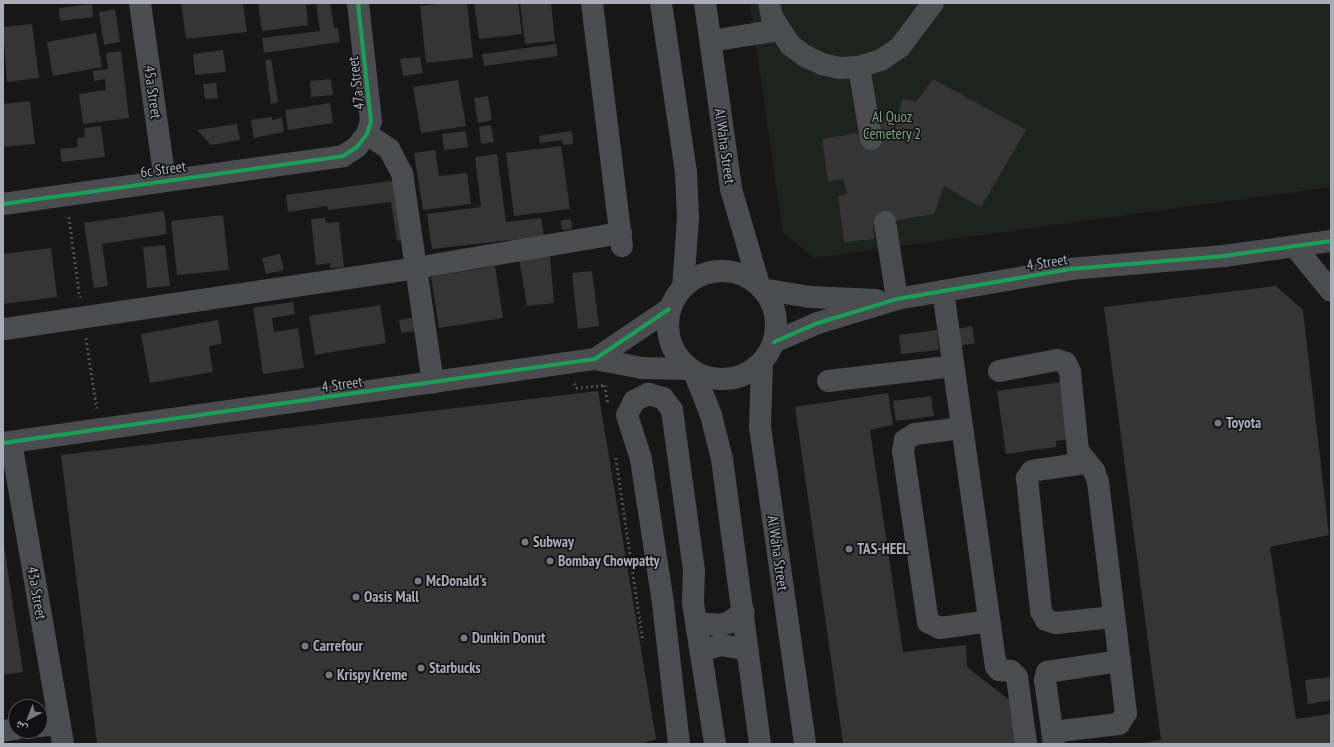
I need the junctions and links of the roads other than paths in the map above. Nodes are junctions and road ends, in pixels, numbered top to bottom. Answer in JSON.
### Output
{"nodes":[{"id":1,"x":140,"y":3,"type":"edge"},
{"id":2,"x":358,"y":3,"type":"edge"},
{"id":3,"x":592,"y":3,"type":"edge"},
{"id":4,"x":661,"y":3,"type":"edge"},
{"id":5,"x":705,"y":3,"type":"edge"},
{"id":6,"x":769,"y":3,"type":"edge"},
{"id":7,"x":933,"y":3,"type":"edge"},
{"id":8,"x":779,"y":30,"type":"junction"},
{"id":9,"x":711,"y":41,"type":"junction"},
{"id":10,"x":859,"y":67,"type":"junction"},
{"id":11,"x":367,"y":134,"type":"junction"},
{"id":12,"x":871,"y":139,"type":"tunnel mouth"},
{"id":13,"x":165,"y":180,"type":"junction"},
{"id":14,"x":3,"y":204,"type":"edge"},
{"id":15,"x":885,"y":222,"type":"tunnel mouth"},
{"id":16,"x":1331,"y":242,"type":"edge"},
{"id":17,"x":1296,"y":248,"type":"junction"},
{"id":18,"x":416,"y":268,"type":"junction"},
{"id":19,"x":683,"y":287,"type":"junction"},
{"id":20,"x":760,"y":287,"type":"junction"},
{"id":21,"x":943,"y":291,"type":"junction"},
{"id":22,"x":1331,"y":291,"type":"edge"},
{"id":23,"x":894,"y":300,"type":"junction"},
{"id":24,"x":670,"y":309,"type":"junction"},
{"id":25,"x":5,"y":329,"type":"dead end"},
{"id":26,"x":774,"y":342,"type":"junction"},
{"id":27,"x":595,"y":359,"type":"junction"},
{"id":28,"x":762,"y":362,"type":"junction"},
{"id":29,"x":953,"y":366,"type":"junction"},
{"id":30,"x":692,"y":371,"type":"junction"},
{"id":31,"x":999,"y":371,"type":"dead end"},
{"id":32,"x":828,"y":381,"type":"dead end"},
{"id":33,"x":433,"y":383,"type":"junction"},
{"id":34,"x":962,"y":428,"type":"junction"},
{"id":35,"x":7,"y":443,"type":"edge"},
{"id":36,"x":1085,"y":463,"type":"junction"},
{"id":37,"x":663,"y":603,"type":"junction"},
{"id":38,"x":744,"y":612,"type":"junction"},
{"id":39,"x":695,"y":613,"type":"junction"},
{"id":40,"x":1114,"y":616,"type":"junction"},
{"id":41,"x":990,"y":621,"type":"junction"},
{"id":42,"x":748,"y":650,"type":"junction"},
{"id":43,"x":701,"y":651,"type":"junction"},
{"id":44,"x":1120,"y":661,"type":"junction"},
{"id":45,"x":705,"y":677,"type":"junction"},
{"id":46,"x":674,"y":681,"type":"junction"},
{"id":47,"x":54,"y":731,"type":"edge"},
{"id":48,"x":1053,"y":738,"type":"edge"},
{"id":49,"x":679,"y":744,"type":"edge"},
{"id":50,"x":715,"y":744,"type":"edge"},
{"id":51,"x":761,"y":744,"type":"edge"},
{"id":52,"x":805,"y":744,"type":"edge"},
{"id":53,"x":1026,"y":744,"type":"edge"}],
"edges":[{"from":1,"to":13,"type":"street","name":"45a Street"},
{"from":2,"to":11,"type":"street","name":"47a Street"},
{"from":3,"to":18,"type":"street"},
{"from":4,"to":19,"type":"street"},
{"from":5,"to":9,"type":"street","name":"Al Waha Street"},
{"from":6,"to":8,"type":"street"},
{"from":7,"to":10,"type":"street"},
{"from":8,"to":9,"type":"street"},
{"from":8,"to":10,"type":"street"},
{"from":9,"to":20,"type":"street","name":"Al Waha Street"},
{"from":10,"to":12,"type":"street"},
{"from":11,"to":13,"type":"street","name":"6c Street"},
{"from":11,"to":18,"type":"street"},
{"from":13,"to":14,"type":"street","name":"6c Street"},
{"from":15,"to":23,"type":"street"},
{"from":16,"to":17,"type":"street","name":"4 Street"},
{"from":17,"to":21,"type":"street","name":"4 Street"},
{"from":17,"to":22,"type":"street"},
{"from":18,"to":25,"type":"street"},
{"from":18,"to":33,"type":"street"},
{"from":19,"to":20,"type":"street"},
{"from":19,"to":24,"type":"street"},
{"from":20,"to":23,"type":"street","name":"4 Street"},
{"from":20,"to":26,"type":"street"},
{"from":21,"to":23,"type":"street","name":"4 Street"},
{"from":21,"to":29,"type":"street"},
{"from":23,"to":26,"type":"street","name":"4 Street"},
{"from":24,"to":27,"type":"street","name":"4 Street"},
{"from":24,"to":30,"type":"street"},
{"from":26,"to":28,"type":"street"},
{"from":27,"to":30,"type":"street","name":"4 Street"},
{"from":27,"to":33,"type":"street","name":"4 Street"},
{"from":28,"to":30,"type":"street"},
{"from":28,"to":52,"type":"street","name":"Al Waha Street"},
{"from":29,"to":32,"type":"street"},
{"from":29,"to":34,"type":"street"},
{"from":30,"to":38,"type":"street"},
{"from":31,"to":36,"type":"street"},
{"from":33,"to":35,"type":"street","name":"4 Street"},
{"from":34,"to":41,"type":"street"},
{"from":34,"to":41,"type":"street"},
{"from":35,"to":47,"type":"street","name":"43a Street"},
{"from":36,"to":40,"type":"street"},
{"from":36,"to":40,"type":"street"},
{"from":37,"to":39,"type":"street"},
{"from":37,"to":39,"type":"street"},
{"from":37,"to":46,"type":"street"},
{"from":38,"to":39,"type":"street"},
{"from":38,"to":42,"type":"street"},
{"from":39,"to":43,"type":"street"},
{"from":40,"to":44,"type":"street"},
{"from":41,"to":53,"type":"street"},
{"from":42,"to":43,"type":"street"},
{"from":42,"to":51,"type":"street"},
{"from":43,"to":45,"type":"street"},
{"from":44,"to":48,"type":"street"},
{"from":44,"to":48,"type":"street"},
{"from":45,"to":46,"type":"street"},
{"from":45,"to":50,"type":"street"},
{"from":46,"to":49,"type":"street"}]}
